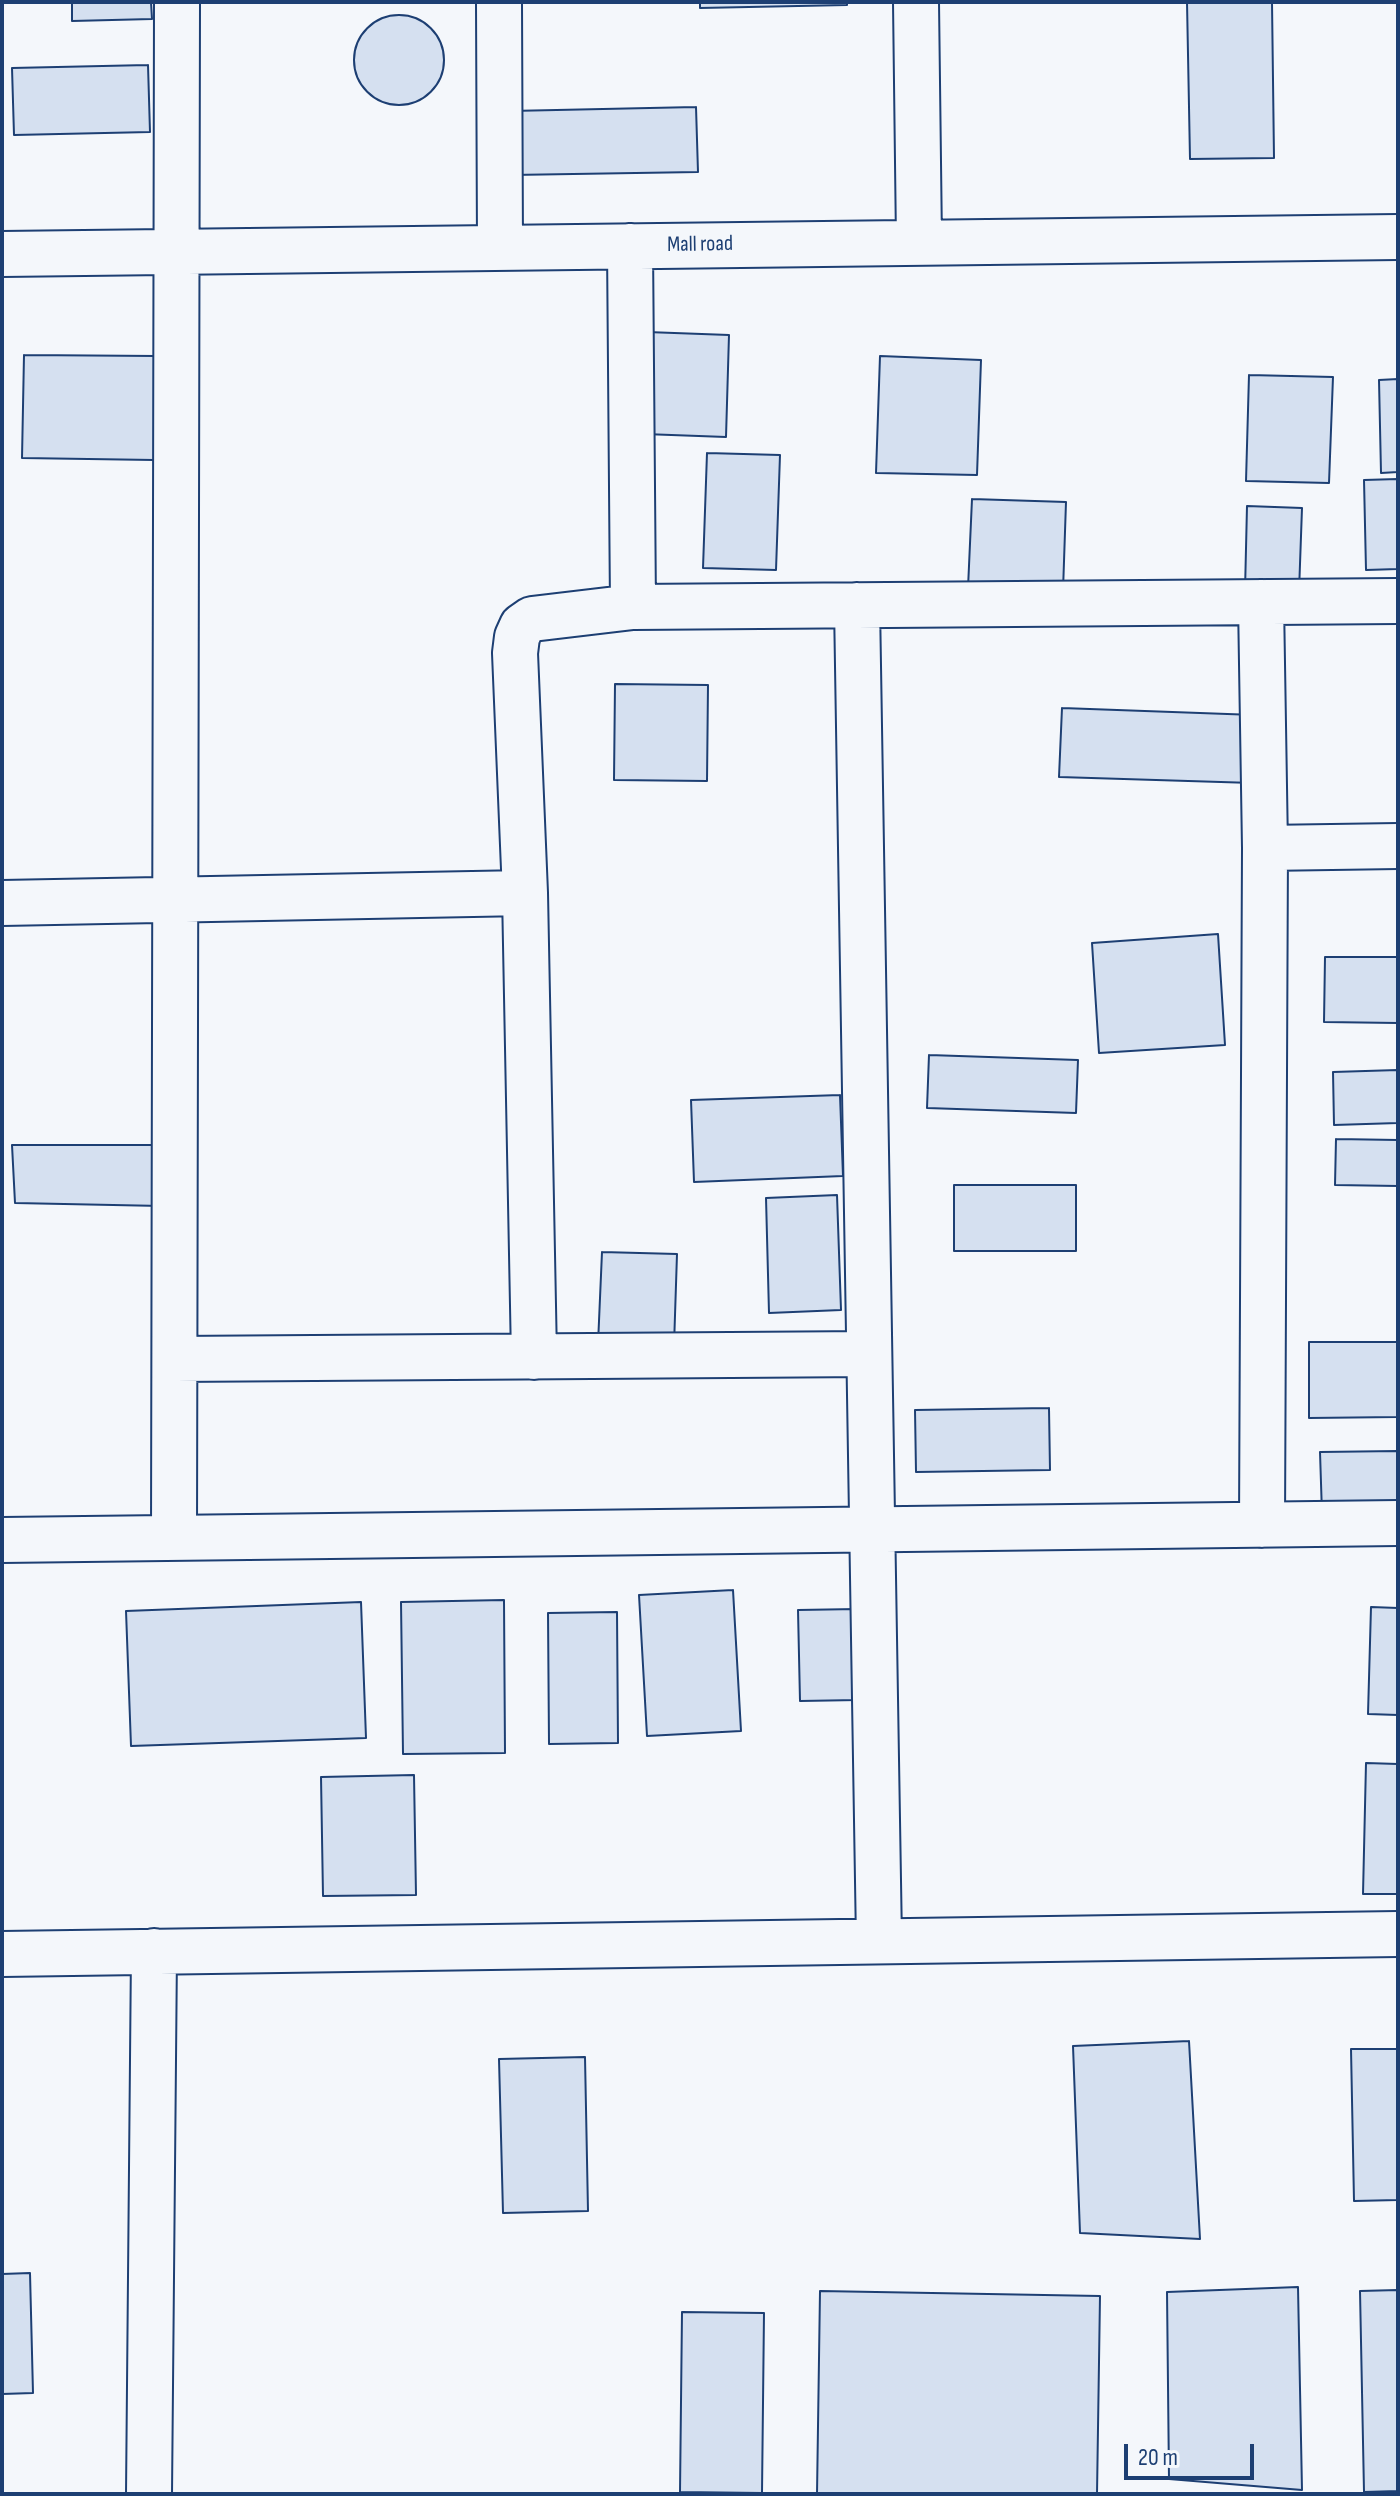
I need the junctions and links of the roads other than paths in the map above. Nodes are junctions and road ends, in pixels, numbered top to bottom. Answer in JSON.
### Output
{"nodes":[{"id":1,"x":177,"y":2,"type":"edge"},
{"id":2,"x":499,"y":2,"type":"edge"},
{"id":3,"x":916,"y":2,"type":"edge"},
{"id":4,"x":1398,"y":237,"type":"edge"},
{"id":5,"x":919,"y":242,"type":"junction"},
{"id":6,"x":630,"y":246,"type":"junction"},
{"id":7,"x":500,"y":247,"type":"junction"},
{"id":8,"x":178,"y":252,"type":"junction"},
{"id":9,"x":2,"y":254,"type":"edge"},
{"id":10,"x":1398,"y":601,"type":"edge"},
{"id":11,"x":1261,"y":602,"type":"junction"},
{"id":12,"x":857,"y":605,"type":"junction"},
{"id":13,"x":633,"y":607,"type":"junction"},
{"id":14,"x":1398,"y":846,"type":"edge"},
{"id":15,"x":1265,"y":848,"type":"junction"},
{"id":16,"x":525,"y":893,"type":"junction"},
{"id":17,"x":176,"y":899,"type":"junction"},
{"id":18,"x":2,"y":903,"type":"edge"},
{"id":19,"x":869,"y":1354,"type":"junction"},
{"id":20,"x":534,"y":1357,"type":"junction"},
{"id":21,"x":175,"y":1359,"type":"junction"},
{"id":22,"x":1398,"y":1523,"type":"edge"},
{"id":23,"x":1262,"y":1525,"type":"junction"},
{"id":24,"x":872,"y":1529,"type":"junction"},
{"id":25,"x":174,"y":1538,"type":"junction"},
{"id":26,"x":2,"y":1540,"type":"edge"},
{"id":27,"x":1398,"y":1934,"type":"edge"},
{"id":28,"x":879,"y":1941,"type":"junction"},
{"id":29,"x":154,"y":1951,"type":"junction"},
{"id":30,"x":2,"y":1954,"type":"edge"},
{"id":31,"x":149,"y":2494,"type":"edge"}],
"edges":[{"from":1,"to":8,"type":"street"},
{"from":2,"to":7,"type":"street"},
{"from":3,"to":5,"type":"street"},
{"from":4,"to":5,"type":"street","name":"Mall road"},
{"from":5,"to":6,"type":"street","name":"Mall road"},
{"from":6,"to":7,"type":"street","name":"Mall road"},
{"from":6,"to":13,"type":"street"},
{"from":7,"to":8,"type":"street","name":"Mall road"},
{"from":8,"to":9,"type":"street","name":"Mall road"},
{"from":8,"to":17,"type":"street"},
{"from":10,"to":11,"type":"street"},
{"from":11,"to":12,"type":"street"},
{"from":11,"to":15,"type":"street"},
{"from":12,"to":13,"type":"street"},
{"from":12,"to":19,"type":"street"},
{"from":13,"to":16,"type":"street"},
{"from":14,"to":15,"type":"street"},
{"from":15,"to":23,"type":"street"},
{"from":16,"to":17,"type":"street"},
{"from":16,"to":20,"type":"street"},
{"from":17,"to":18,"type":"street"},
{"from":17,"to":21,"type":"street"},
{"from":19,"to":20,"type":"street"},
{"from":19,"to":24,"type":"street"},
{"from":20,"to":21,"type":"street"},
{"from":21,"to":25,"type":"street"},
{"from":22,"to":23,"type":"street"},
{"from":23,"to":24,"type":"street"},
{"from":24,"to":25,"type":"street"},
{"from":24,"to":28,"type":"street"},
{"from":25,"to":26,"type":"street"},
{"from":27,"to":28,"type":"street"},
{"from":28,"to":29,"type":"street"},
{"from":29,"to":30,"type":"street"},
{"from":29,"to":31,"type":"street"}]}
